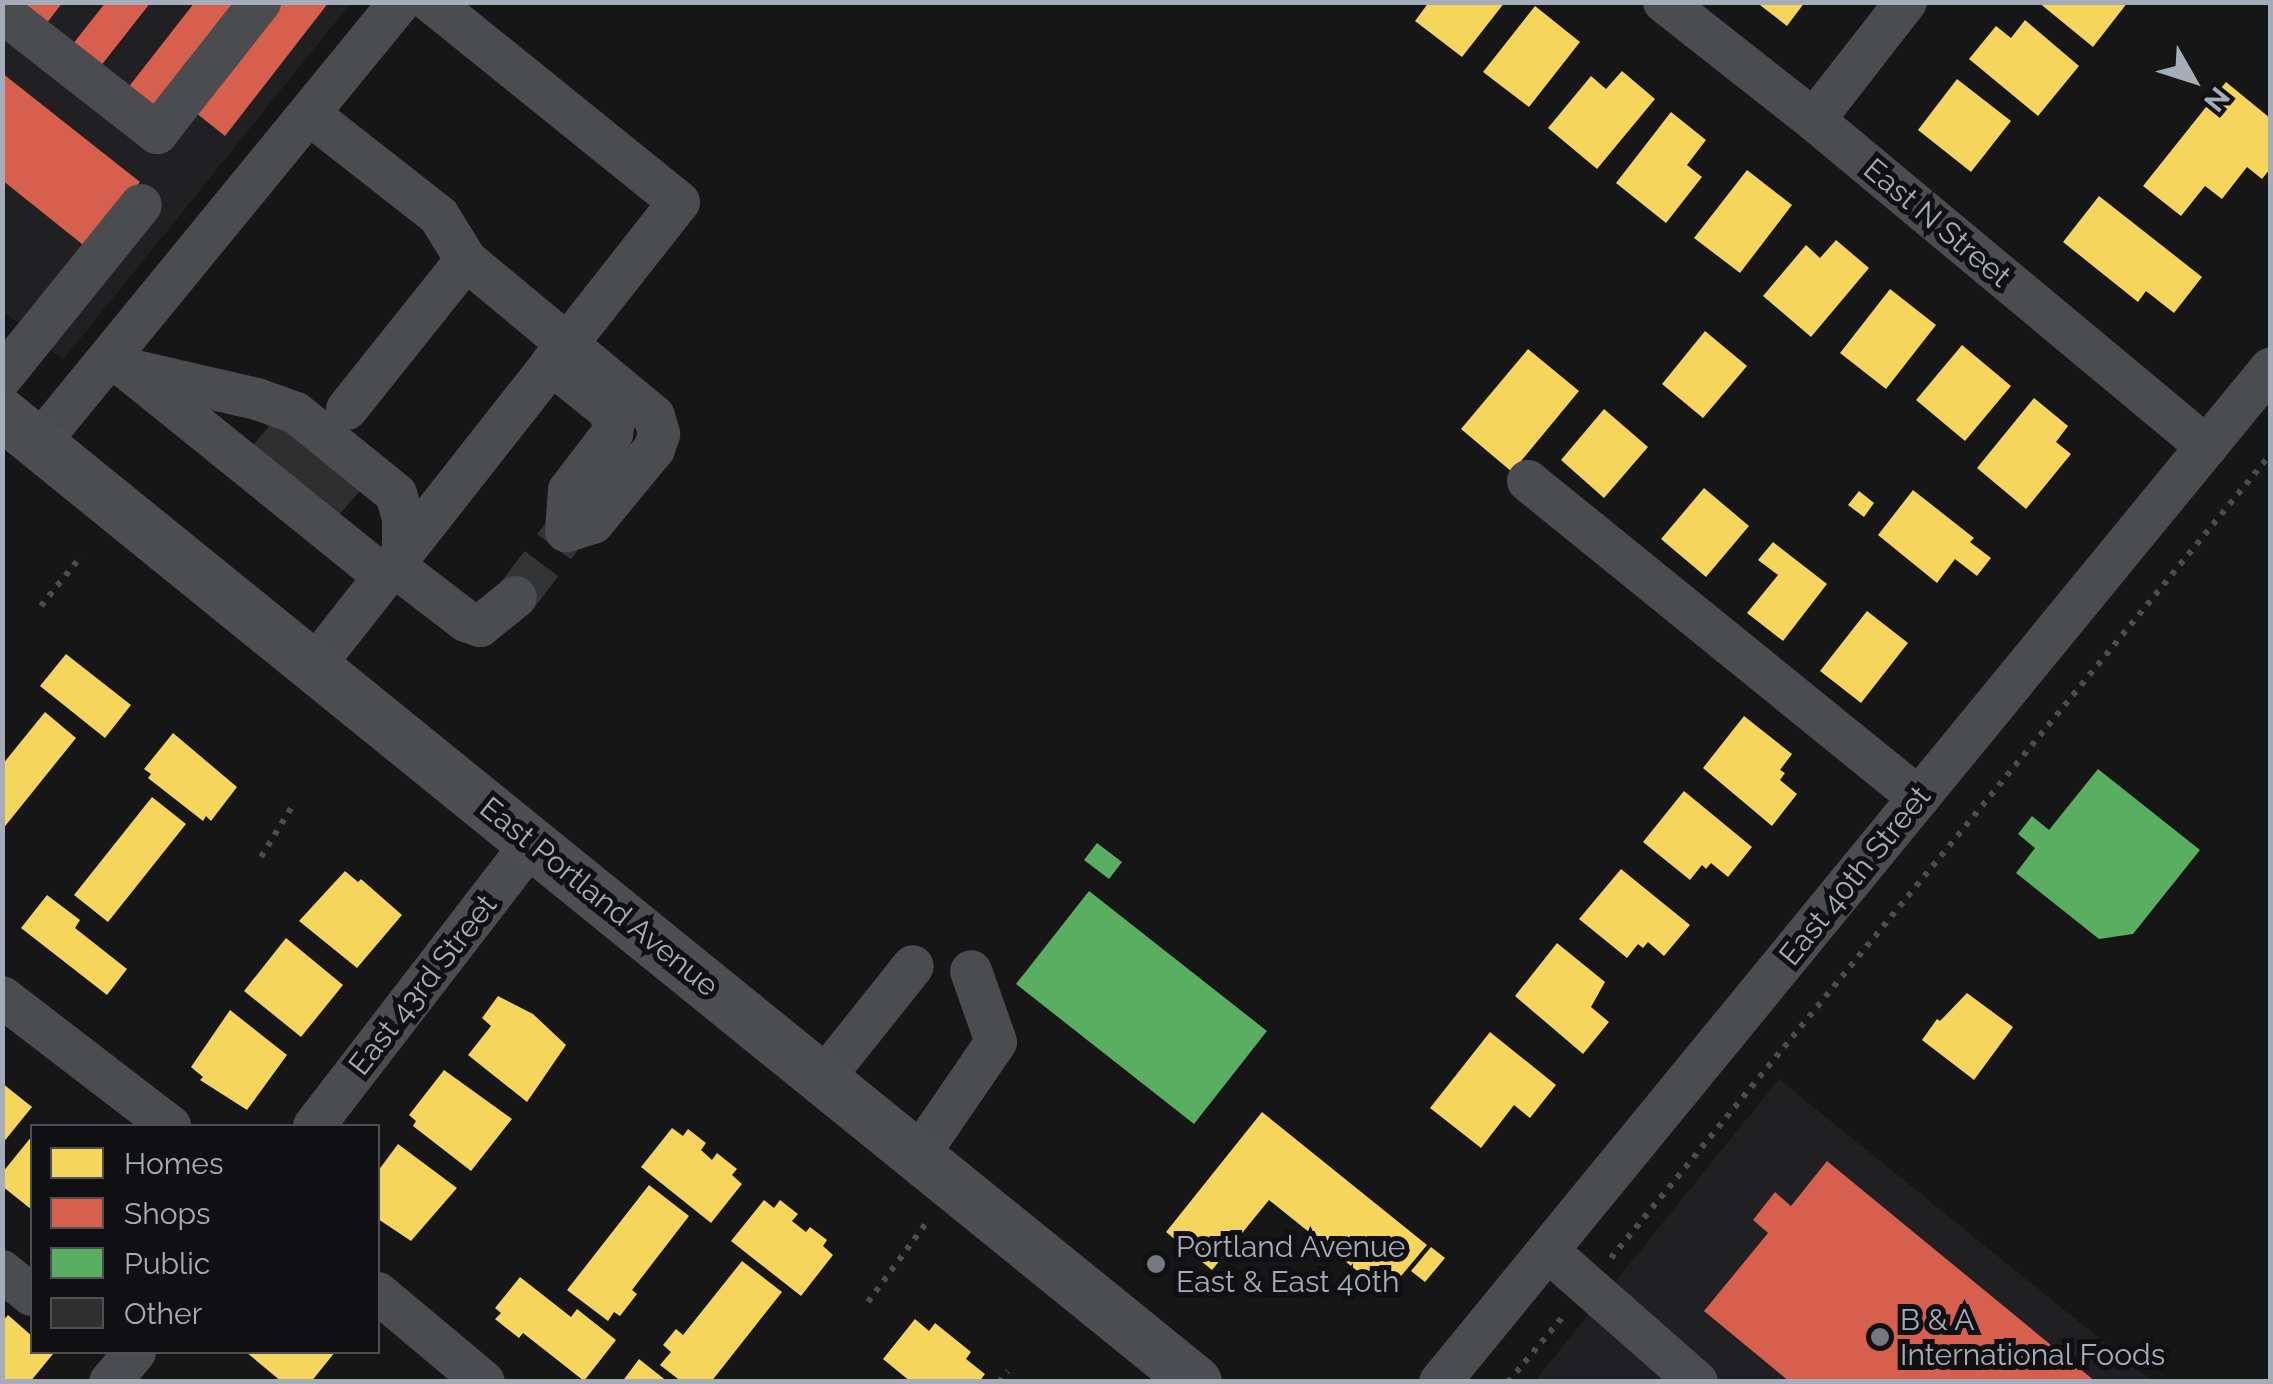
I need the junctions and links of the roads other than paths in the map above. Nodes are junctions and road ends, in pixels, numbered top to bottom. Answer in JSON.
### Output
{"nodes":[{"id":1,"x":260,"y":2,"type":"edge"},
{"id":2,"x":400,"y":2,"type":"edge"},
{"id":3,"x":431,"y":2,"type":"edge"},
{"id":4,"x":1664,"y":2,"type":"edge"},
{"id":5,"x":1906,"y":2,"type":"edge"},
{"id":6,"x":2,"y":12,"type":"edge"},
{"id":7,"x":309,"y":114,"type":"junction"},
{"id":8,"x":1814,"y":120,"type":"junction"},
{"id":9,"x":141,"y":206,"type":"dead end"},
{"id":10,"x":466,"y":260,"type":"junction"},
{"id":11,"x":560,"y":353,"type":"junction"},
{"id":12,"x":120,"y":363,"type":"junction"},
{"id":13,"x":2270,"y":369,"type":"edge"},
{"id":14,"x":2,"y":378,"type":"edge"},
{"id":15,"x":347,"y":409,"type":"dead end"},
{"id":16,"x":21,"y":428,"type":"edge"},
{"id":17,"x":2207,"y":447,"type":"junction"},
{"id":18,"x":1528,"y":481,"type":"dead end"},
{"id":19,"x":566,"y":531,"type":"tunnel mouth"},
{"id":20,"x":393,"y":564,"type":"junction"},
{"id":21,"x":516,"y":597,"type":"tunnel mouth"},
{"id":22,"x":314,"y":666,"type":"junction"},
{"id":23,"x":1920,"y":798,"type":"junction"},
{"id":24,"x":532,"y":843,"type":"junction"},
{"id":25,"x":913,"y":966,"type":"dead end"},
{"id":26,"x":971,"y":971,"type":"dead end"},
{"id":27,"x":2,"y":997,"type":"edge"},
{"id":28,"x":823,"y":1079,"type":"junction"},
{"id":29,"x":167,"y":1124,"type":"edge"},
{"id":30,"x":316,"y":1124,"type":"edge"},
{"id":31,"x":918,"y":1156,"type":"junction"},
{"id":32,"x":1548,"y":1251,"type":"junction"},
{"id":33,"x":2,"y":1270,"type":"edge"},
{"id":34,"x":30,"y":1292,"type":"edge"},
{"id":35,"x":380,"y":1295,"type":"edge"},
{"id":36,"x":484,"y":1382,"type":"edge"},
{"id":37,"x":1196,"y":1382,"type":"edge"},
{"id":38,"x":1440,"y":1382,"type":"edge"},
{"id":39,"x":1697,"y":1382,"type":"edge"}],
"edges":[{"from":1,"to":6,"type":"street"},
{"from":2,"to":7,"type":"street"},
{"from":3,"to":11,"type":"street"},
{"from":4,"to":8,"type":"street","name":"East N Street"},
{"from":5,"to":8,"type":"street"},
{"from":7,"to":10,"type":"street"},
{"from":7,"to":12,"type":"street"},
{"from":8,"to":17,"type":"street","name":"East N Street"},
{"from":9,"to":14,"type":"street"},
{"from":10,"to":11,"type":"street"},
{"from":10,"to":15,"type":"street"},
{"from":11,"to":19,"type":"street"},
{"from":11,"to":20,"type":"street"},
{"from":12,"to":16,"type":"street"},
{"from":12,"to":20,"type":"street"},
{"from":12,"to":20,"type":"street"},
{"from":13,"to":17,"type":"street","name":"East 40th Street"},
{"from":16,"to":22,"type":"main road","name":"East Portland Avenue"},
{"from":17,"to":23,"type":"street","name":"East 40th Street"},
{"from":18,"to":23,"type":"street"},
{"from":20,"to":21,"type":"street"},
{"from":20,"to":22,"type":"street"},
{"from":22,"to":24,"type":"main road","name":"East Portland Avenue"},
{"from":23,"to":32,"type":"street","name":"East 40th Street"},
{"from":24,"to":28,"type":"main road","name":"East Portland Avenue"},
{"from":24,"to":30,"type":"street","name":"East 43rd Street"},
{"from":25,"to":28,"type":"street"},
{"from":26,"to":31,"type":"street"},
{"from":27,"to":29,"type":"street"},
{"from":28,"to":31,"type":"main road","name":"East Portland Avenue"},
{"from":31,"to":37,"type":"main road","name":"East Portland Avenue"},
{"from":32,"to":38,"type":"street","name":"East 40th Street"},
{"from":32,"to":39,"type":"street"},
{"from":33,"to":34,"type":"street"},
{"from":35,"to":36,"type":"street"}]}
